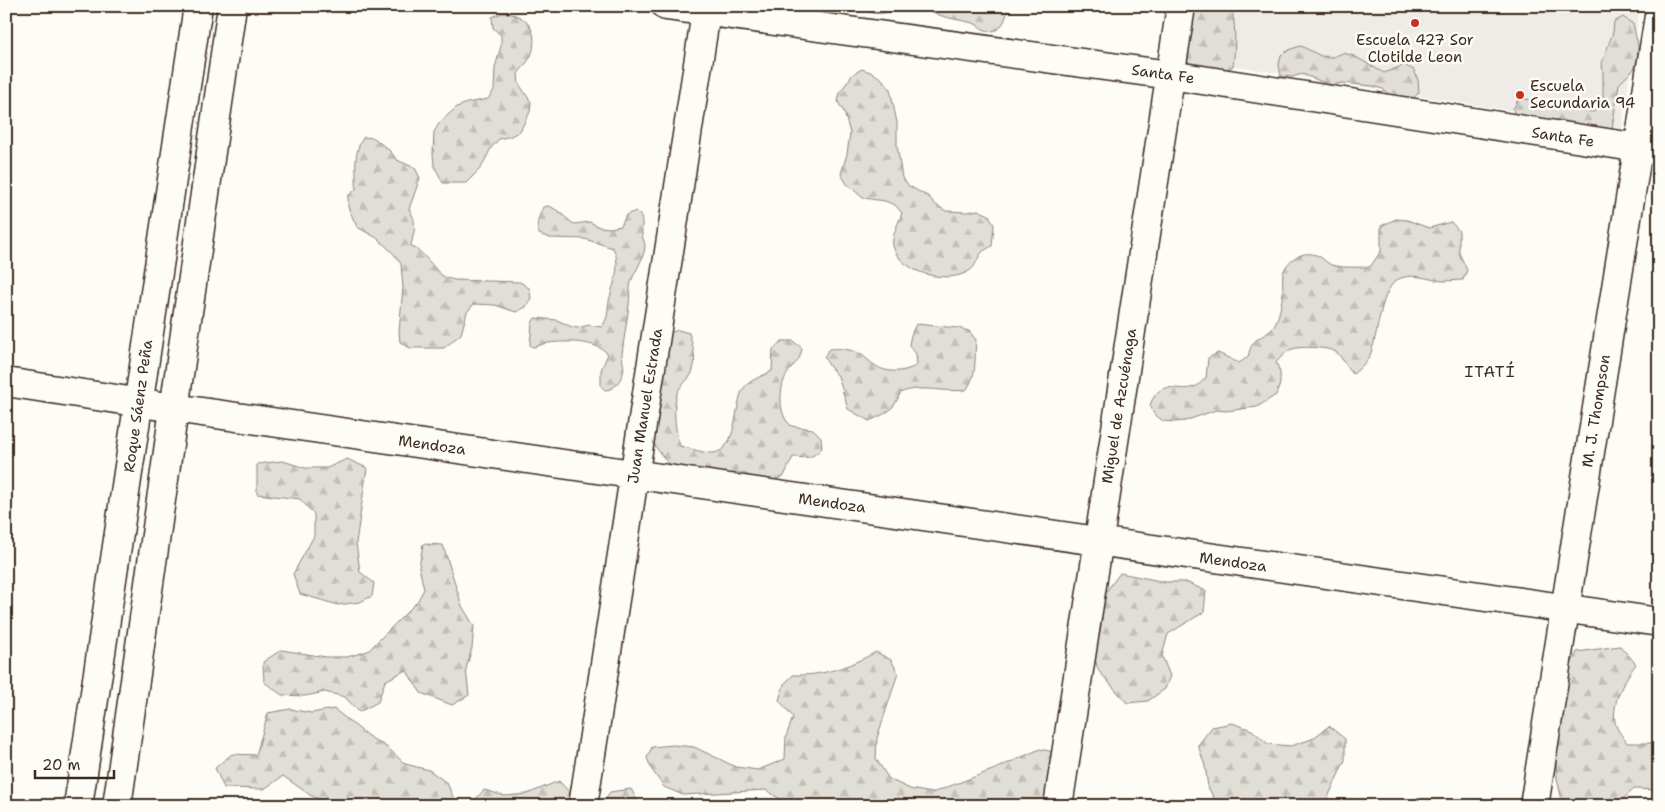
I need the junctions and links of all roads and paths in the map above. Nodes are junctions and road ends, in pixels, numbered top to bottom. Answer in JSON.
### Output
{"nodes":[{"id":1,"x":198,"y":6,"type":"edge"},
{"id":2,"x":232,"y":6,"type":"edge"},
{"id":3,"x":666,"y":6,"type":"edge"},
{"id":4,"x":1181,"y":6,"type":"edge"},
{"id":5,"x":706,"y":9,"type":"edge"},
{"id":6,"x":1659,"y":16,"type":"edge"},
{"id":7,"x":1170,"y":75,"type":"junction"},
{"id":8,"x":1648,"y":150,"type":"edge"},
{"id":9,"x":6,"y":382,"type":"edge"},
{"id":10,"x":139,"y":403,"type":"junction"},
{"id":11,"x":174,"y":408,"type":"junction"},
{"id":12,"x":635,"y":474,"type":"junction"},
{"id":13,"x":1098,"y":542,"type":"junction"},
{"id":14,"x":1565,"y":609,"type":"junction"},
{"id":15,"x":1659,"y":622,"type":"edge"},
{"id":16,"x":78,"y":806,"type":"edge"},
{"id":17,"x":117,"y":806,"type":"edge"},
{"id":18,"x":583,"y":806,"type":"edge"},
{"id":19,"x":1058,"y":806,"type":"edge"},
{"id":20,"x":1534,"y":806,"type":"edge"}],
"edges":[{"from":1,"to":10,"type":"street","name":"Roque Sáenz Peña"},
{"from":2,"to":11,"type":"street"},
{"from":3,"to":5,"type":"street","name":"Santa Fe"},
{"from":4,"to":7,"type":"street","name":"Miguel de Azcuénaga"},
{"from":5,"to":7,"type":"street","name":"Santa Fe"},
{"from":5,"to":12,"type":"street","name":"Juan Manuel Estrada"},
{"from":6,"to":8,"type":"street","name":"M. J. Thompson"},
{"from":7,"to":8,"type":"street","name":"Santa Fe"},
{"from":7,"to":13,"type":"street","name":"Miguel de Azcuénaga"},
{"from":8,"to":14,"type":"street","name":"M. J. Thompson"},
{"from":9,"to":10,"type":"street","name":"Mendoza"},
{"from":10,"to":11,"type":"street","name":"Mendoza"},
{"from":10,"to":16,"type":"street","name":"Roque Sáenz Peña"},
{"from":11,"to":12,"type":"street","name":"Mendoza"},
{"from":11,"to":17,"type":"street"},
{"from":12,"to":13,"type":"street","name":"Mendoza"},
{"from":12,"to":18,"type":"street","name":"Juan Manuel Estrada"},
{"from":13,"to":14,"type":"street","name":"Mendoza"},
{"from":13,"to":19,"type":"street","name":"Miguel de Azcuénaga"},
{"from":14,"to":15,"type":"street","name":"Mendoza"},
{"from":14,"to":20,"type":"street","name":"M. J. Thompson"}]}
